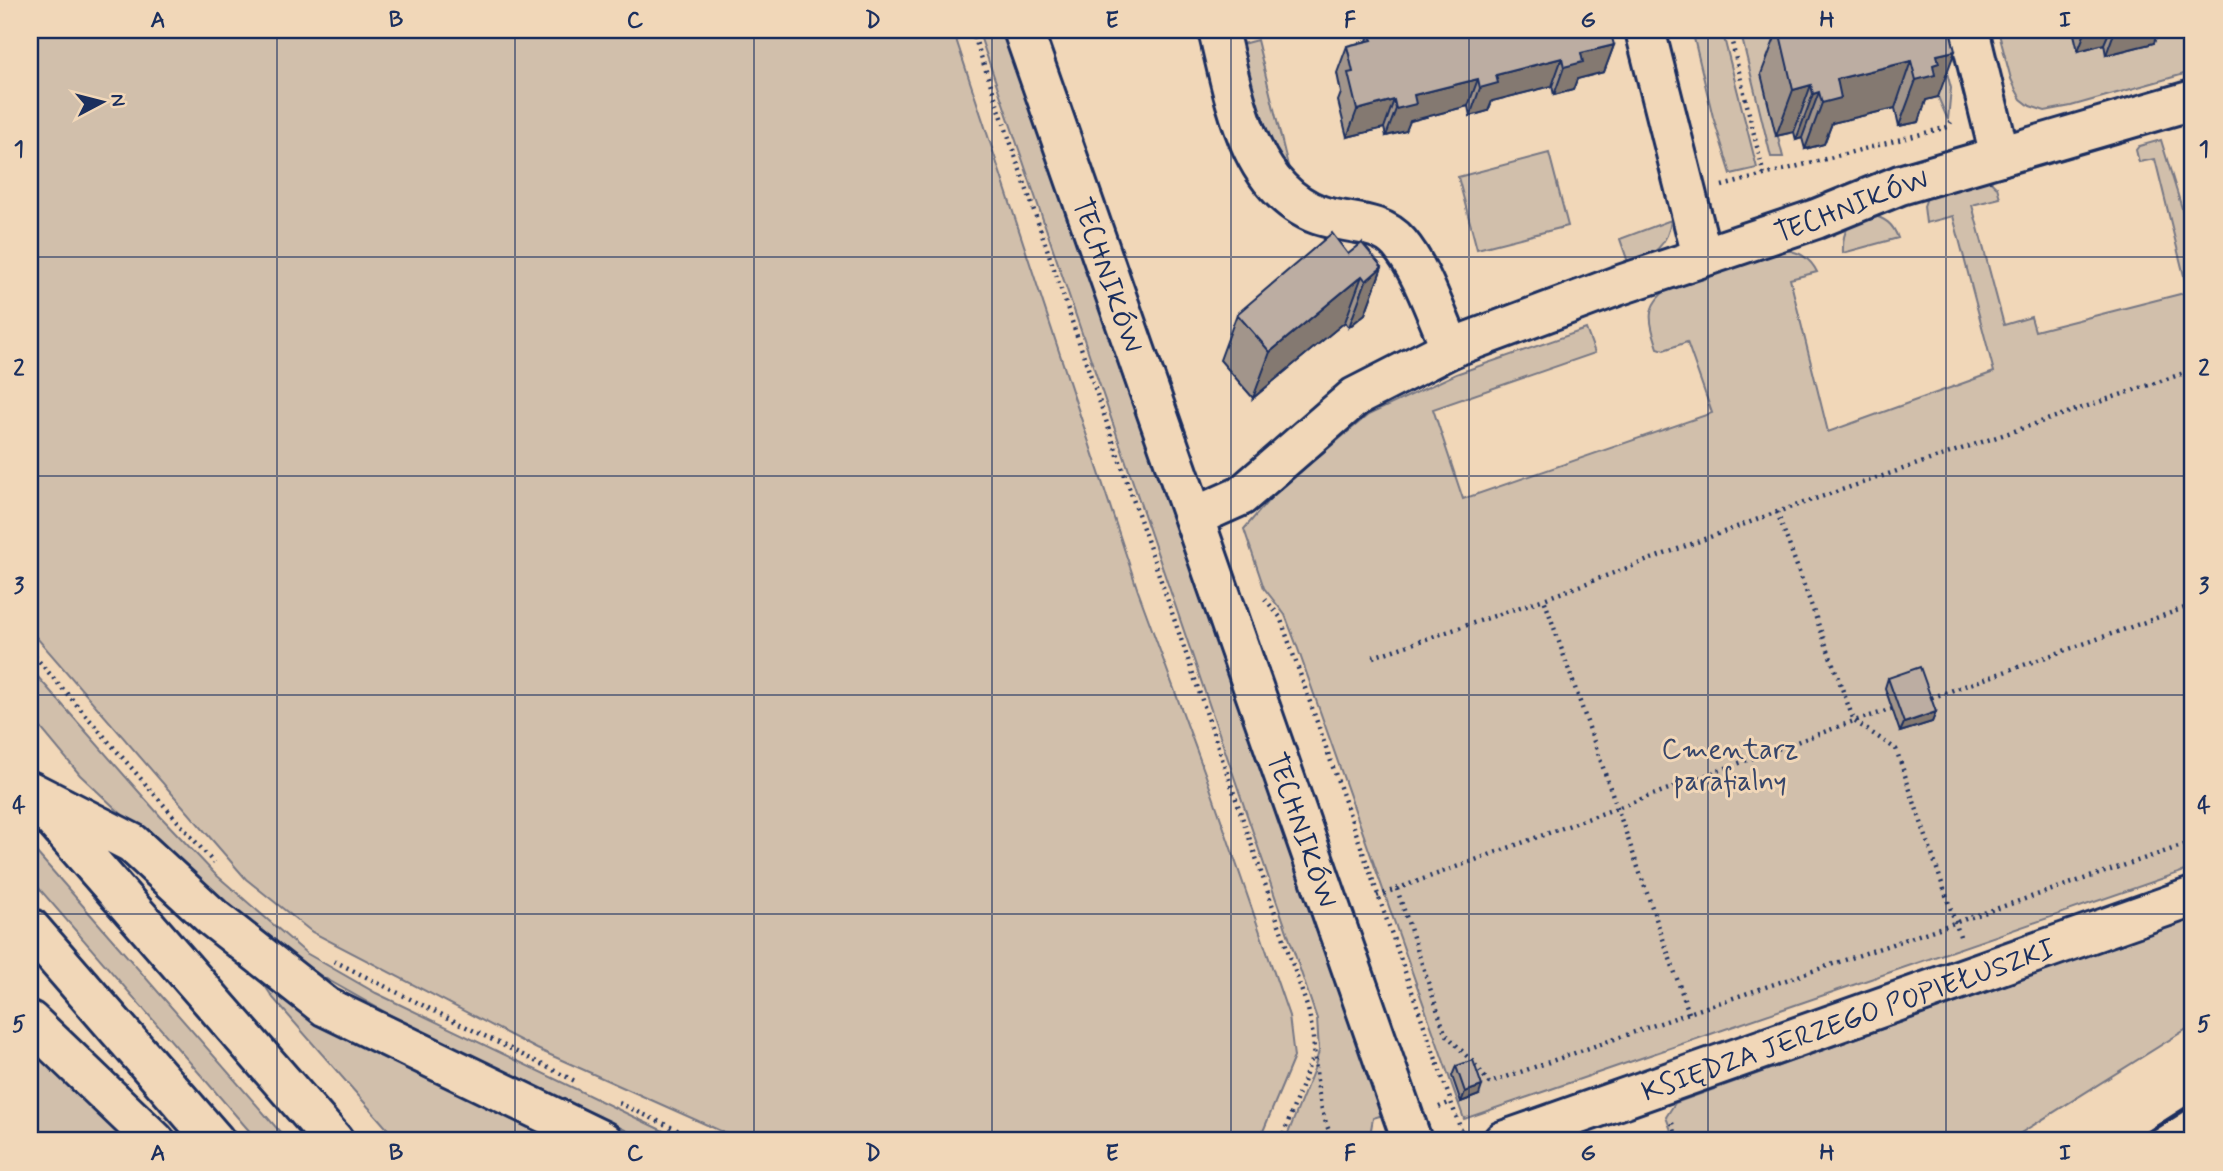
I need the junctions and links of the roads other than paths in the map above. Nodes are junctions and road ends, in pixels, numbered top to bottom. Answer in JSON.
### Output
{"nodes":[{"id":1,"x":1023,"y":30,"type":"edge"},
{"id":2,"x":1218,"y":30,"type":"edge"},
{"id":3,"x":1645,"y":30,"type":"edge"},
{"id":4,"x":1969,"y":30,"type":"edge"},
{"id":5,"x":2193,"y":100,"type":"edge"},
{"id":6,"x":2000,"y":156,"type":"junction"},
{"id":7,"x":1702,"y":256,"type":"junction"},
{"id":8,"x":1451,"y":348,"type":"junction"},
{"id":9,"x":1194,"y":517,"type":"junction"},
{"id":10,"x":30,"y":792,"type":"edge"},
{"id":11,"x":2193,"y":897,"type":"edge"},
{"id":12,"x":30,"y":928,"type":"edge"},
{"id":13,"x":30,"y":1021,"type":"edge"},
{"id":14,"x":155,"y":1141,"type":"edge"},
{"id":15,"x":215,"y":1141,"type":"edge"},
{"id":16,"x":334,"y":1141,"type":"edge"},
{"id":17,"x":603,"y":1141,"type":"edge"},
{"id":18,"x":1412,"y":1141,"type":"edge"},
{"id":19,"x":1503,"y":1141,"type":"edge"}],
"edges":[{"from":1,"to":9,"type":"main road","name":"TECHNIKÓW"},
{"from":2,"to":8,"type":"main road"},
{"from":3,"to":7,"type":"main road"},
{"from":4,"to":6,"type":"main road"},
{"from":5,"to":6,"type":"main road","name":"TECHNIKÓW"},
{"from":6,"to":7,"type":"main road","name":"TECHNIKÓW"},
{"from":7,"to":8,"type":"main road","name":"TECHNIKÓW"},
{"from":8,"to":9,"type":"main road","name":"TECHNIKÓW"},
{"from":9,"to":18,"type":"main road","name":"TECHNIKÓW"},
{"from":10,"to":16,"type":"main road"},
{"from":10,"to":17,"type":"main road"},
{"from":11,"to":19,"type":"main road","name":"KSIĘDZA JERZEGO POPIEŁUSZKI"},
{"from":12,"to":15,"type":"main road"},
{"from":13,"to":14,"type":"main road"}]}
